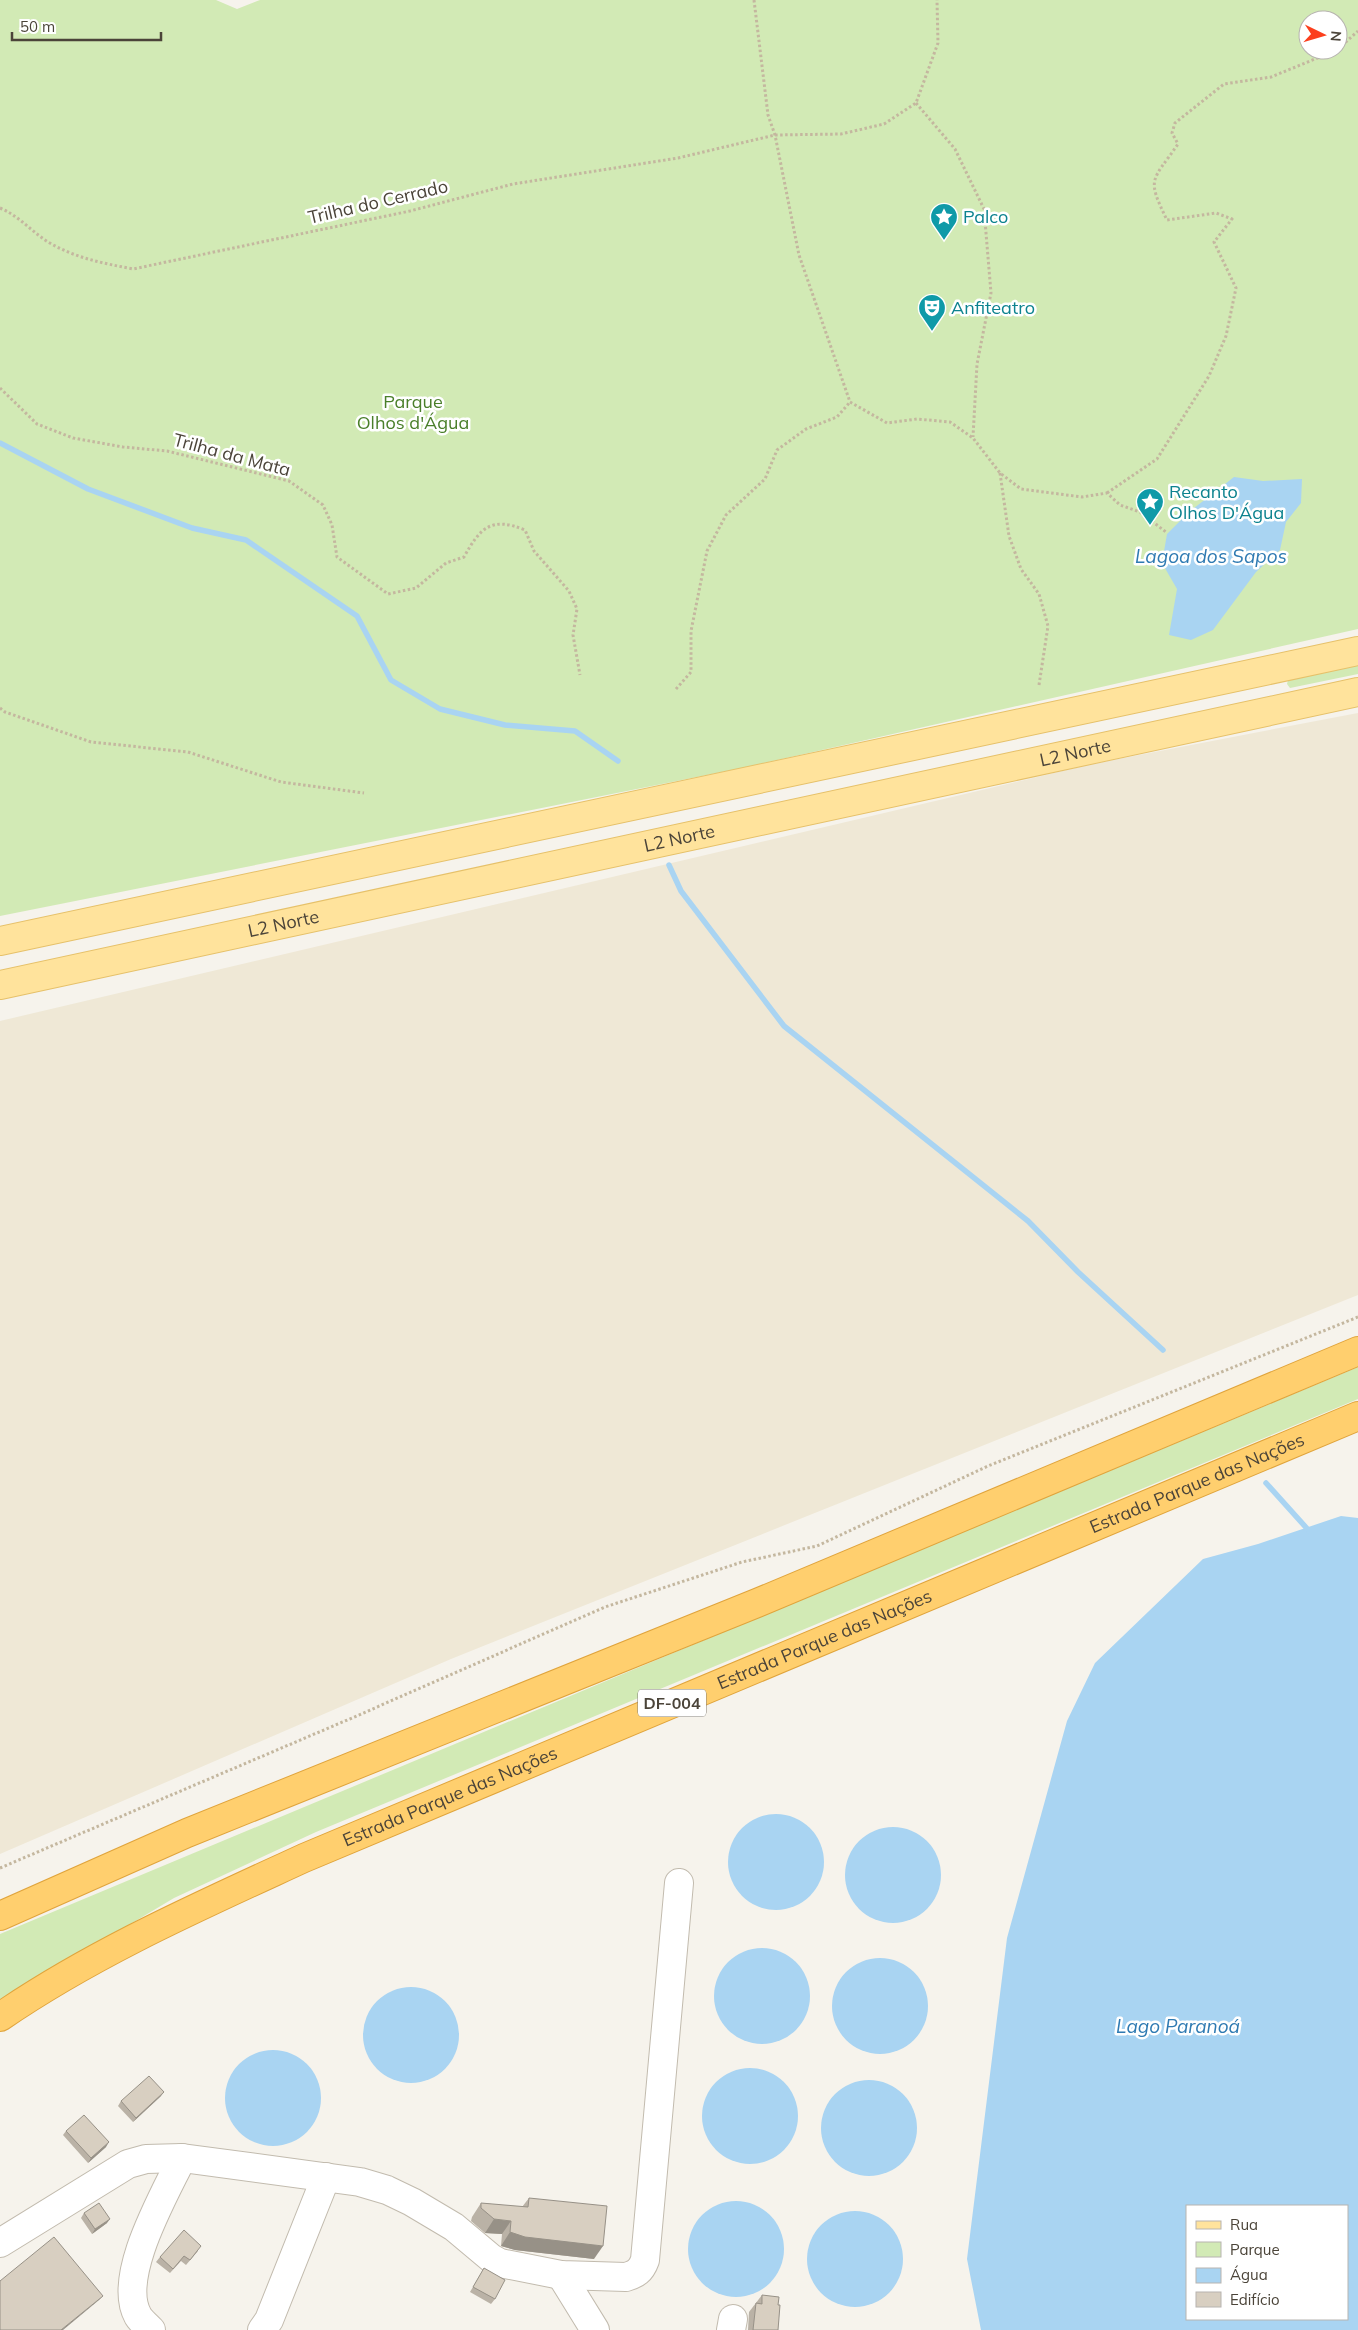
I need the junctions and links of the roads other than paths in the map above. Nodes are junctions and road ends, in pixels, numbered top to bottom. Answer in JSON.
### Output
{"nodes":[{"id":1,"x":1358,"y":651,"type":"edge"},
{"id":2,"x":1266,"y":672,"type":"junction"},
{"id":3,"x":1358,"y":692,"type":"edge"},
{"id":4,"x":1274,"y":711,"type":"junction"},
{"id":5,"x":0,"y":942,"type":"edge"},
{"id":6,"x":0,"y":985,"type":"edge"},
{"id":7,"x":1358,"y":1352,"type":"edge"},
{"id":8,"x":1358,"y":1416,"type":"edge"},
{"id":9,"x":679,"y":1883,"type":"dead end"},
{"id":10,"x":0,"y":1916,"type":"edge"},
{"id":11,"x":0,"y":2017,"type":"edge"},
{"id":12,"x":182,"y":2158,"type":"junction"},
{"id":13,"x":326,"y":2177,"type":"junction"},
{"id":14,"x":0,"y":2243,"type":"edge"},
{"id":15,"x":561,"y":2275,"type":"junction"},
{"id":16,"x":151,"y":2330,"type":"edge"},
{"id":17,"x":262,"y":2330,"type":"edge"},
{"id":18,"x":595,"y":2330,"type":"edge"}],
"edges":[{"from":1,"to":2,"type":"main road"},
{"from":2,"to":4,"type":"main road"},
{"from":2,"to":5,"type":"main road"},
{"from":3,"to":4,"type":"main road","name":"L2 Norte"},
{"from":4,"to":6,"type":"main road","name":"L2 Norte"},
{"from":7,"to":10,"type":"highway"},
{"from":8,"to":11,"type":"highway","name":"Estrada Parque das Nações","number":"DF-004"},
{"from":9,"to":15,"type":"lane"},
{"from":12,"to":13,"type":"lane"},
{"from":12,"to":14,"type":"lane"},
{"from":12,"to":16,"type":"lane"},
{"from":13,"to":15,"type":"lane"},
{"from":13,"to":17,"type":"lane"},
{"from":15,"to":18,"type":"lane"}]}
